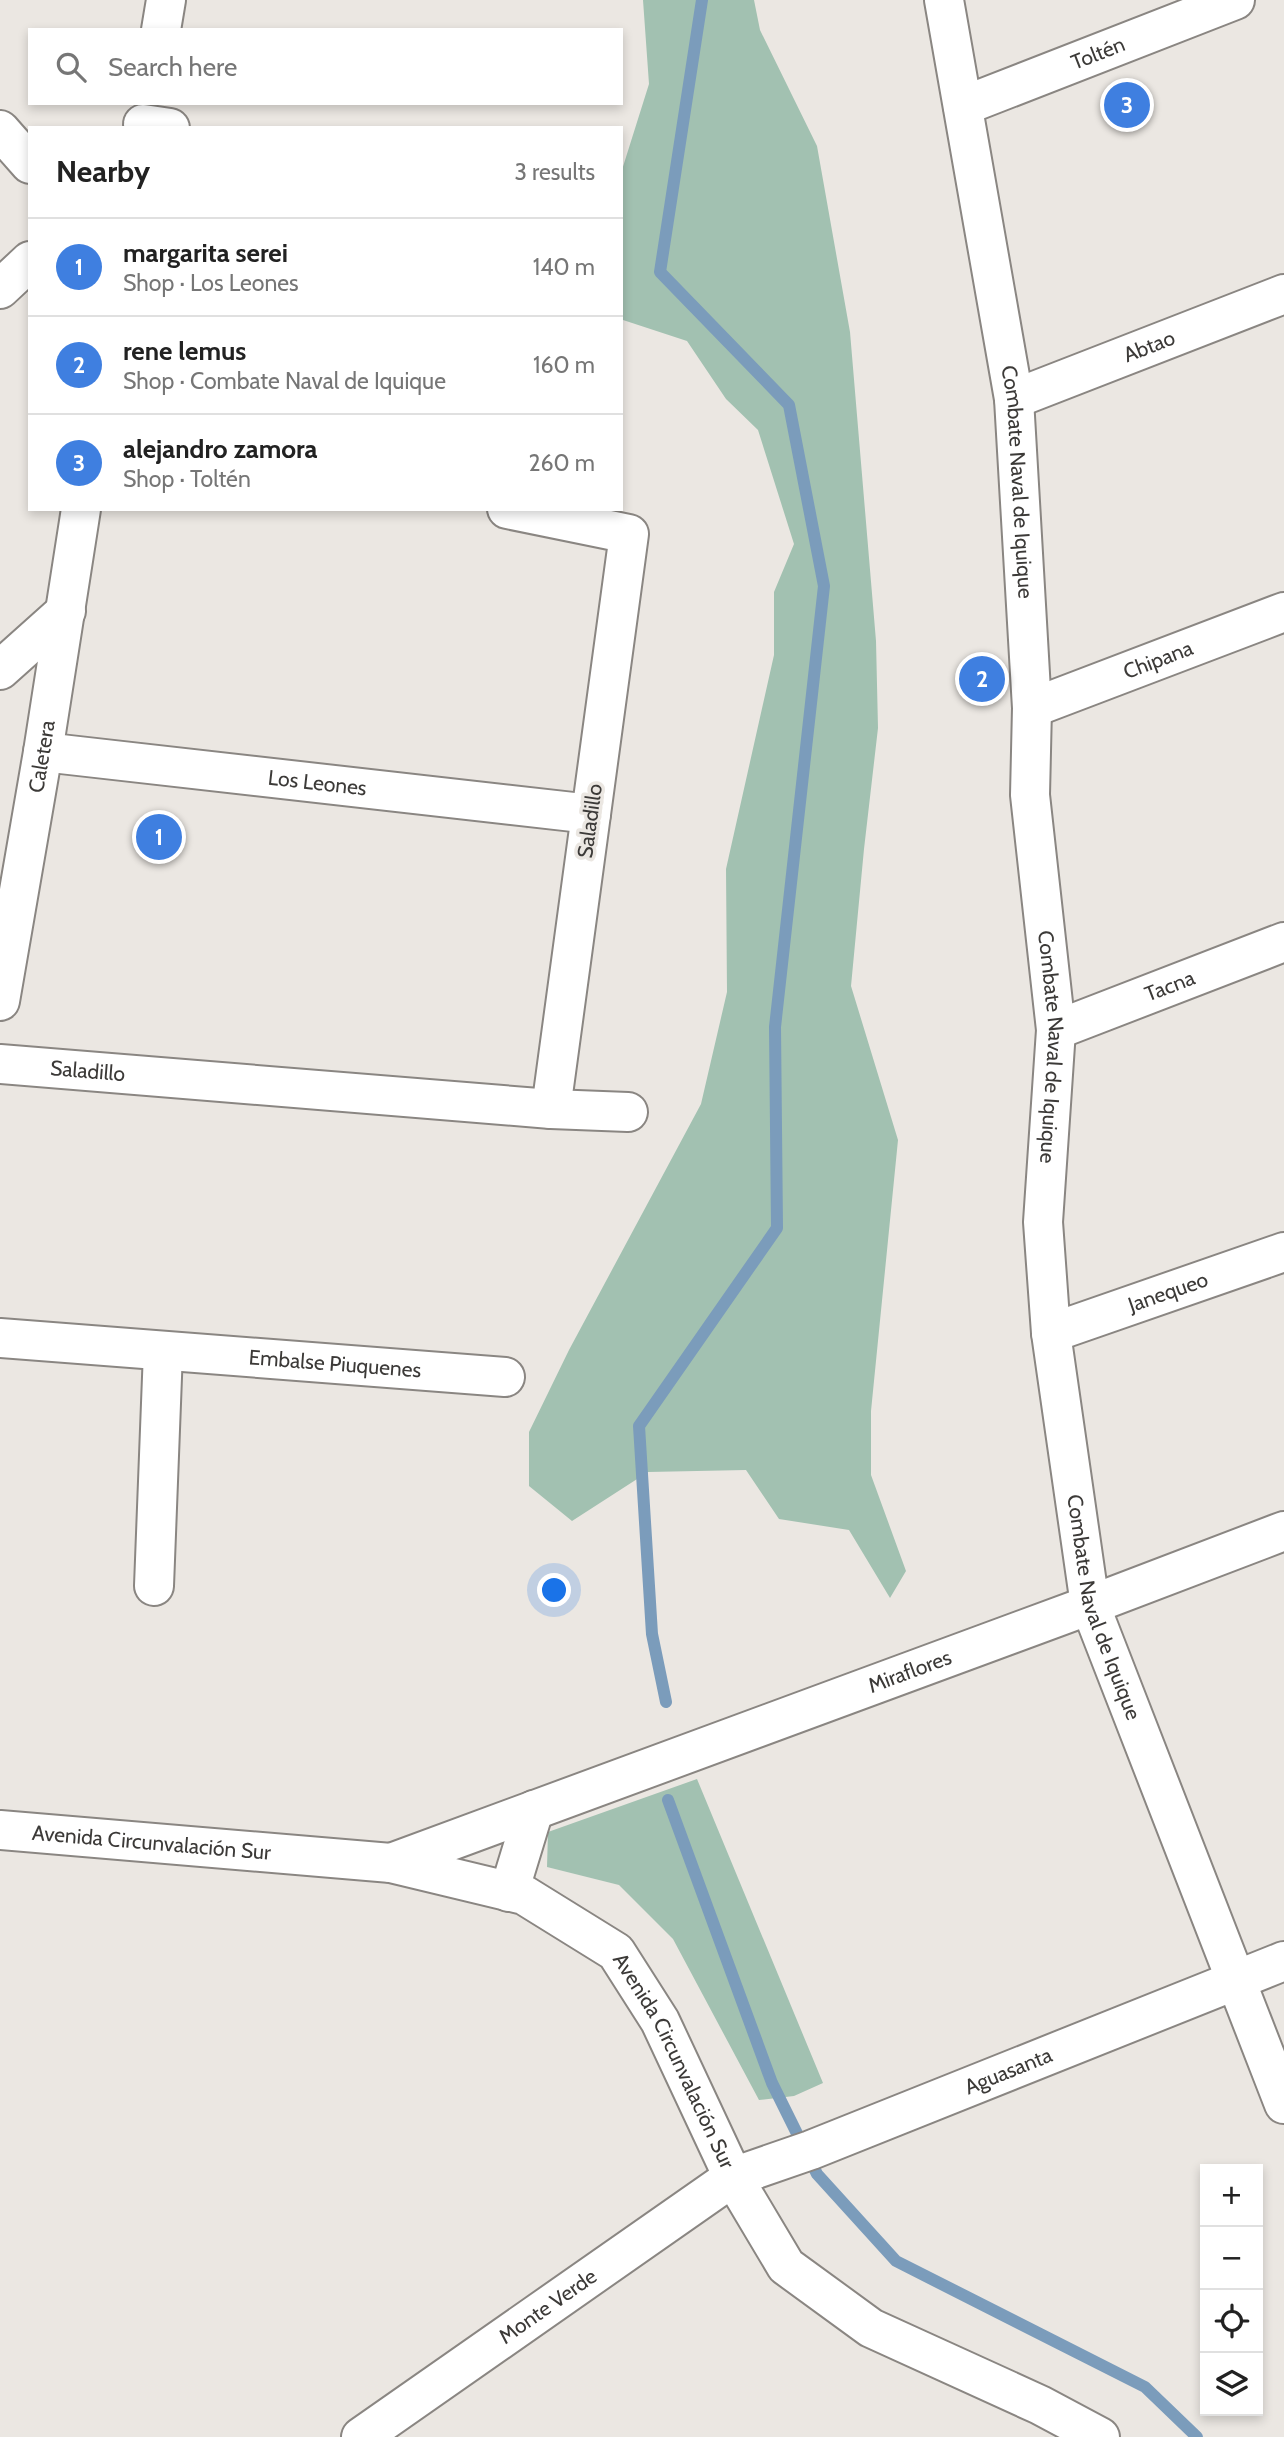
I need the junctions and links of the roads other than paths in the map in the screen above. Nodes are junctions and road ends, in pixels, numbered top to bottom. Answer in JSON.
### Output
{"nodes":[{"id":1,"x":166,"y":0,"type":"edge"},
{"id":2,"x":944,"y":0,"type":"edge"},
{"id":3,"x":1235,"y":0,"type":"edge"},
{"id":4,"x":161,"y":28,"type":"edge"},
{"id":5,"x":963,"y":106,"type":"junction"},
{"id":6,"x":0,"y":130,"type":"edge"},
{"id":7,"x":28,"y":162,"type":"edge"},
{"id":8,"x":28,"y":263,"type":"edge"},
{"id":9,"x":0,"y":289,"type":"edge"},
{"id":10,"x":1284,"y":294,"type":"edge"},
{"id":11,"x":1014,"y":399,"type":"junction"},
{"id":12,"x":81,"y":511,"type":"edge"},
{"id":13,"x":522,"y":511,"type":"edge"},
{"id":14,"x":65,"y":611,"type":"junction"},
{"id":15,"x":1284,"y":612,"type":"edge"},
{"id":16,"x":0,"y":670,"type":"edge"},
{"id":17,"x":1032,"y":708,"type":"junction"},
{"id":18,"x":43,"y":752,"type":"junction"},
{"id":19,"x":591,"y":814,"type":"junction"},
{"id":20,"x":1284,"y":942,"type":"edge"},
{"id":21,"x":0,"y":1001,"type":"edge"},
{"id":22,"x":1056,"y":1030,"type":"junction"},
{"id":23,"x":0,"y":1064,"type":"edge"},
{"id":24,"x":551,"y":1109,"type":"junction"},
{"id":25,"x":628,"y":1112,"type":"dead end"},
{"id":26,"x":1284,"y":1252,"type":"edge"},
{"id":27,"x":1051,"y":1333,"type":"junction"},
{"id":28,"x":0,"y":1338,"type":"edge"},
{"id":29,"x":163,"y":1351,"type":"junction"},
{"id":30,"x":505,"y":1377,"type":"dead end"},
{"id":31,"x":1284,"y":1531,"type":"edge"},
{"id":32,"x":154,"y":1586,"type":"dead end"},
{"id":33,"x":1090,"y":1605,"type":"junction"},
{"id":34,"x":534,"y":1810,"type":"junction"},
{"id":35,"x":0,"y":1830,"type":"edge"},
{"id":36,"x":391,"y":1863,"type":"junction"},
{"id":37,"x":509,"y":1892,"type":"junction"},
{"id":38,"x":1284,"y":1961,"type":"edge"},
{"id":39,"x":1236,"y":1981,"type":"junction"},
{"id":40,"x":1284,"y":2104,"type":"edge"},
{"id":41,"x":733,"y":2177,"type":"junction"},
{"id":42,"x":361,"y":2437,"type":"edge"},
{"id":43,"x":1100,"y":2437,"type":"edge"}],
"edges":[{"from":1,"to":4,"type":"street"},
{"from":2,"to":5,"type":"street","name":"Combate Naval de Iquique"},
{"from":3,"to":5,"type":"street","name":"Toltén"},
{"from":5,"to":11,"type":"street","name":"Combate Naval de Iquique"},
{"from":6,"to":7,"type":"street"},
{"from":8,"to":9,"type":"street"},
{"from":10,"to":11,"type":"street","name":"Abtao"},
{"from":11,"to":17,"type":"street","name":"Combate Naval de Iquique"},
{"from":12,"to":14,"type":"street","name":"Caletera"},
{"from":13,"to":19,"type":"street","name":"Saladillo"},
{"from":14,"to":16,"type":"street"},
{"from":14,"to":18,"type":"street","name":"Caletera"},
{"from":15,"to":17,"type":"street","name":"Chipana"},
{"from":17,"to":22,"type":"street","name":"Combate Naval de Iquique"},
{"from":18,"to":19,"type":"street","name":"Los Leones"},
{"from":18,"to":21,"type":"street","name":"Caletera"},
{"from":19,"to":24,"type":"street","name":"Saladillo"},
{"from":20,"to":22,"type":"street","name":"Tacna"},
{"from":22,"to":27,"type":"street","name":"Combate Naval de Iquique"},
{"from":23,"to":24,"type":"street","name":"Saladillo"},
{"from":24,"to":25,"type":"street","name":"Saladillo"},
{"from":26,"to":27,"type":"street","name":"Janequeo"},
{"from":27,"to":33,"type":"street","name":"Combate Naval de Iquique"},
{"from":28,"to":29,"type":"street","name":"Embalse Piuquenes"},
{"from":29,"to":30,"type":"street","name":"Embalse Piuquenes"},
{"from":29,"to":32,"type":"street"},
{"from":31,"to":33,"type":"street","name":"Miraflores"},
{"from":33,"to":34,"type":"street","name":"Miraflores"},
{"from":33,"to":39,"type":"street","name":"Combate Naval de Iquique"},
{"from":34,"to":36,"type":"street","name":"Miraflores"},
{"from":34,"to":37,"type":"street"},
{"from":35,"to":36,"type":"street","name":"Avenida Circunvalación Sur"},
{"from":36,"to":37,"type":"street","name":"Avenida Circunvalación Sur"},
{"from":37,"to":41,"type":"street","name":"Avenida Circunvalación Sur"},
{"from":38,"to":39,"type":"street","name":"Aguasanta"},
{"from":39,"to":40,"type":"street","name":"Combate Naval de Iquique"},
{"from":39,"to":41,"type":"street","name":"Aguasanta"},
{"from":41,"to":42,"type":"street","name":"Monte Verde"},
{"from":41,"to":43,"type":"street","name":"Avenida Circunvalación Sur"}]}
